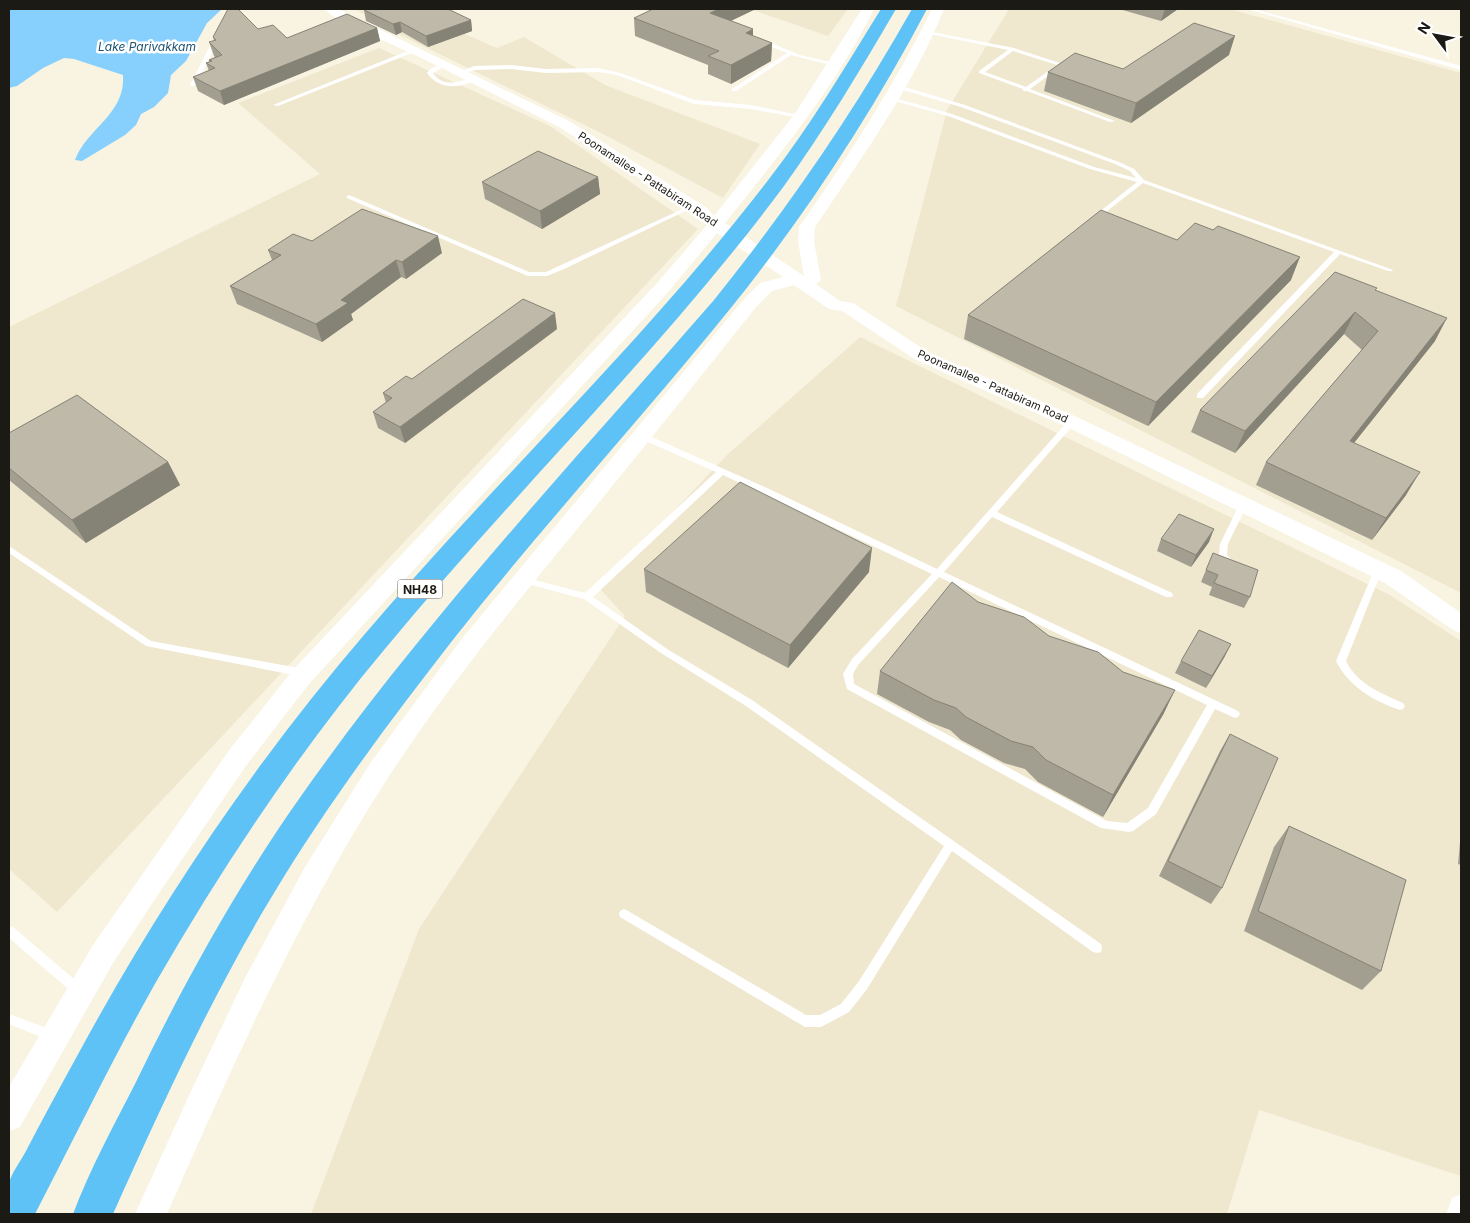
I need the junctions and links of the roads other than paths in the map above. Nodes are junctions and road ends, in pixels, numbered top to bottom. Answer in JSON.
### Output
{"nodes":[{"id":1,"x":330,"y":9,"type":"edge"},
{"id":2,"x":868,"y":9,"type":"edge"},
{"id":3,"x":888,"y":9,"type":"edge"},
{"id":4,"x":938,"y":9,"type":"edge"},
{"id":5,"x":1249,"y":9,"type":"edge"},
{"id":6,"x":923,"y":21,"type":"edge"},
{"id":7,"x":218,"y":35,"type":"edge"},
{"id":8,"x":758,"y":40,"type":"edge"},
{"id":9,"x":1012,"y":49,"type":"junction"},
{"id":10,"x":416,"y":50,"type":"junction"},
{"id":11,"x":791,"y":53,"type":"junction"},
{"id":12,"x":1068,"y":59,"type":"edge"},
{"id":13,"x":835,"y":64,"type":"junction"},
{"id":14,"x":1060,"y":65,"type":"junction"},
{"id":15,"x":1461,"y":68,"type":"edge"},
{"id":16,"x":1077,"y":70,"type":"edge"},
{"id":17,"x":468,"y":75,"type":"junction"},
{"id":18,"x":193,"y":85,"type":"edge"},
{"id":19,"x":734,"y":90,"type":"dead end"},
{"id":20,"x":1025,"y":90,"type":"junction"},
{"id":21,"x":894,"y":93,"type":"junction"},
{"id":22,"x":276,"y":105,"type":"dead end"},
{"id":23,"x":800,"y":116,"type":"junction"},
{"id":24,"x":1112,"y":121,"type":"dead end"},
{"id":25,"x":1142,"y":180,"type":"junction"},
{"id":26,"x":349,"y":197,"type":"dead end"},
{"id":27,"x":717,"y":221,"type":"junction"},
{"id":28,"x":1090,"y":223,"type":"edge"},
{"id":29,"x":764,"y":252,"type":"junction"},
{"id":30,"x":1338,"y":252,"type":"junction"},
{"id":31,"x":1390,"y":270,"type":"dead end"},
{"id":32,"x":805,"y":280,"type":"junction"},
{"id":33,"x":766,"y":287,"type":"junction"},
{"id":34,"x":733,"y":291,"type":"junction"},
{"id":35,"x":1200,"y":396,"type":"dead end"},
{"id":36,"x":1072,"y":422,"type":"junction"},
{"id":37,"x":642,"y":436,"type":"junction"},
{"id":38,"x":722,"y":471,"type":"junction"},
{"id":39,"x":1243,"y":505,"type":"junction"},
{"id":40,"x":991,"y":513,"type":"junction"},
{"id":41,"x":9,"y":549,"type":"edge"},
{"id":42,"x":1234,"y":565,"type":"edge"},
{"id":43,"x":1378,"y":570,"type":"junction"},
{"id":44,"x":938,"y":573,"type":"junction"},
{"id":45,"x":523,"y":580,"type":"junction"},
{"id":46,"x":1169,"y":595,"type":"dead end"},
{"id":47,"x":587,"y":597,"type":"junction"},
{"id":48,"x":1461,"y":624,"type":"edge"},
{"id":49,"x":304,"y":673,"type":"junction"},
{"id":50,"x":1213,"y":704,"type":"junction"},
{"id":51,"x":1400,"y":706,"type":"dead end"},
{"id":52,"x":1235,"y":714,"type":"dead end"},
{"id":53,"x":950,"y":845,"type":"junction"},
{"id":54,"x":624,"y":914,"type":"dead end"},
{"id":55,"x":9,"y":931,"type":"edge"},
{"id":56,"x":1097,"y":948,"type":"dead end"},
{"id":57,"x":80,"y":992,"type":"junction"},
{"id":58,"x":9,"y":1019,"type":"edge"},
{"id":59,"x":54,"y":1036,"type":"junction"},
{"id":60,"x":9,"y":1116,"type":"edge"},
{"id":61,"x":1461,"y":1207,"type":"edge"},
{"id":62,"x":14,"y":1214,"type":"edge"},
{"id":63,"x":93,"y":1214,"type":"edge"},
{"id":64,"x":151,"y":1214,"type":"edge"},
{"id":65,"x":1459,"y":1214,"type":"edge"}],
"edges":[{"from":1,"to":10,"type":"street","name":"Poonamallee - Pattabiram Road"},
{"from":2,"to":13,"type":"street"},
{"from":3,"to":27,"type":"highway","number":"NH48"},
{"from":4,"to":6,"type":"street"},
{"from":5,"to":15,"type":"lane"},
{"from":6,"to":9,"type":"lane"},
{"from":6,"to":21,"type":"street"},
{"from":6,"to":29,"type":"highway"},
{"from":7,"to":18,"type":"lane"},
{"from":8,"to":11,"type":"lane"},
{"from":9,"to":14,"type":"lane"},
{"from":9,"to":20,"type":"lane"},
{"from":10,"to":17,"type":"street","name":"Poonamallee - Pattabiram Road"},
{"from":10,"to":22,"type":"lane"},
{"from":11,"to":13,"type":"lane"},
{"from":11,"to":19,"type":"lane"},
{"from":12,"to":14,"type":"lane"},
{"from":13,"to":23,"type":"street"},
{"from":14,"to":16,"type":"lane"},
{"from":14,"to":20,"type":"lane"},
{"from":17,"to":23,"type":"lane"},
{"from":17,"to":27,"type":"street","name":"Poonamallee - Pattabiram Road"},
{"from":20,"to":24,"type":"lane"},
{"from":21,"to":25,"type":"lane"},
{"from":21,"to":25,"type":"lane"},
{"from":21,"to":32,"type":"street"},
{"from":23,"to":27,"type":"street"},
{"from":25,"to":28,"type":"lane"},
{"from":25,"to":30,"type":"lane"},
{"from":26,"to":27,"type":"lane"},
{"from":27,"to":29,"type":"street","name":"Poonamallee - Pattabiram Road"},
{"from":27,"to":49,"type":"street"},
{"from":27,"to":62,"type":"highway","number":"NH48"},
{"from":29,"to":32,"type":"street","name":"Poonamallee - Pattabiram Road"},
{"from":29,"to":34,"type":"highway"},
{"from":30,"to":31,"type":"lane"},
{"from":30,"to":35,"type":"lane"},
{"from":32,"to":33,"type":"street"},
{"from":32,"to":36,"type":"street","name":"Poonamallee - Pattabiram Road"},
{"from":33,"to":34,"type":"street"},
{"from":33,"to":37,"type":"street"},
{"from":34,"to":63,"type":"highway"},
{"from":36,"to":39,"type":"street","name":"Poonamallee - Pattabiram Road"},
{"from":36,"to":40,"type":"lane"},
{"from":37,"to":38,"type":"lane"},
{"from":37,"to":45,"type":"street"},
{"from":38,"to":44,"type":"lane"},
{"from":38,"to":47,"type":"lane"},
{"from":39,"to":42,"type":"lane"},
{"from":39,"to":43,"type":"street","name":"Poonamallee - Pattabiram Road"},
{"from":40,"to":44,"type":"lane"},
{"from":40,"to":46,"type":"lane"},
{"from":41,"to":49,"type":"lane"},
{"from":43,"to":48,"type":"street","name":"Poonamallee - Pattabiram Road"},
{"from":43,"to":51,"type":"lane"},
{"from":44,"to":50,"type":"lane"},
{"from":44,"to":50,"type":"lane"},
{"from":45,"to":47,"type":"lane"},
{"from":45,"to":64,"type":"street"},
{"from":47,"to":53,"type":"lane"},
{"from":49,"to":57,"type":"street"},
{"from":50,"to":52,"type":"lane"},
{"from":53,"to":54,"type":"lane"},
{"from":53,"to":56,"type":"lane"},
{"from":55,"to":57,"type":"lane"},
{"from":57,"to":59,"type":"street"},
{"from":58,"to":59,"type":"lane"},
{"from":59,"to":60,"type":"street"},
{"from":61,"to":65,"type":"street"}]}
